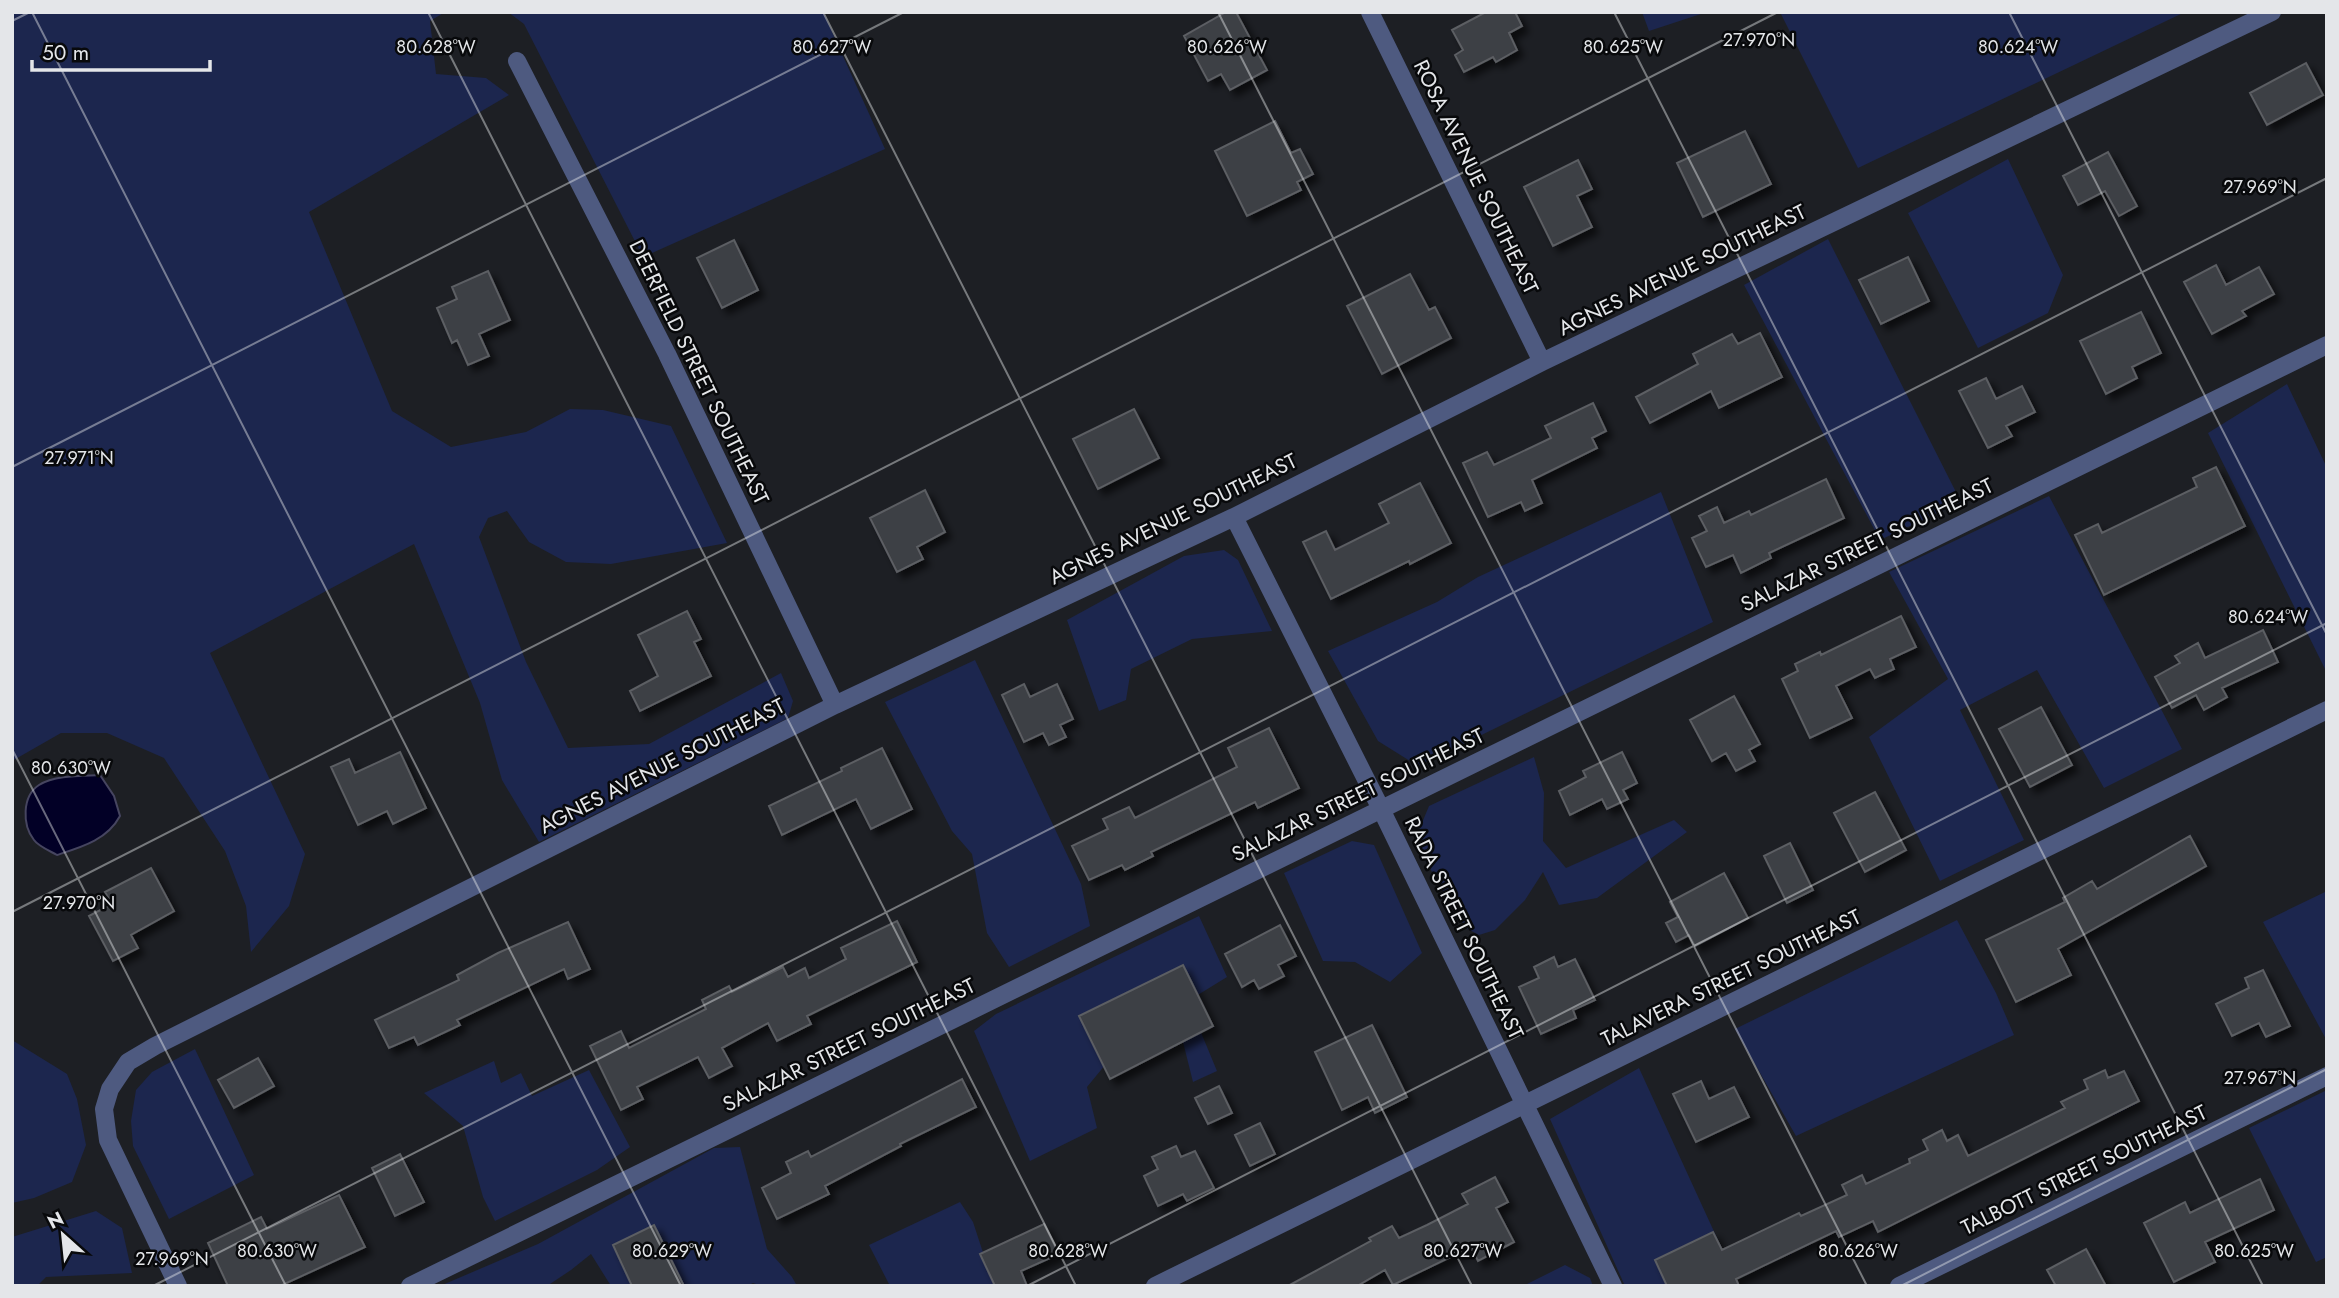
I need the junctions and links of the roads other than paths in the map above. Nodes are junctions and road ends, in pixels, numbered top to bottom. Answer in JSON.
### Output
{"nodes":[{"id":1,"x":1370,"y":12,"type":"edge"},
{"id":2,"x":2272,"y":12,"type":"edge"},
{"id":3,"x":517,"y":61,"type":"dead end"},
{"id":4,"x":2327,"y":345,"type":"edge"},
{"id":5,"x":1542,"y":362,"type":"junction"},
{"id":6,"x":1234,"y":517,"type":"junction"},
{"id":7,"x":835,"y":705,"type":"junction"},
{"id":8,"x":2327,"y":710,"type":"edge"},
{"id":9,"x":1381,"y":808,"type":"junction"},
{"id":10,"x":2327,"y":1076,"type":"edge"},
{"id":11,"x":1524,"y":1105,"type":"junction"},
{"id":12,"x":178,"y":1286,"type":"edge"},
{"id":13,"x":410,"y":1286,"type":"edge"},
{"id":14,"x":1155,"y":1286,"type":"edge"},
{"id":15,"x":1613,"y":1286,"type":"edge"},
{"id":16,"x":1899,"y":1286,"type":"edge"}],
"edges":[{"from":1,"to":5,"type":"street","name":"ROSA AVENUE SOUTHEAST"},
{"from":2,"to":5,"type":"street","name":"AGNES AVENUE SOUTHEAST"},
{"from":3,"to":7,"type":"street","name":"DEERFIELD STREET SOUTHEAST"},
{"from":4,"to":9,"type":"street","name":"SALAZAR STREET SOUTHEAST"},
{"from":5,"to":6,"type":"street","name":"AGNES AVENUE SOUTHEAST"},
{"from":6,"to":7,"type":"street","name":"AGNES AVENUE SOUTHEAST"},
{"from":6,"to":9,"type":"street","name":"RADA STREET SOUTHEAST"},
{"from":7,"to":12,"type":"street","name":"AGNES AVENUE SOUTHEAST"},
{"from":8,"to":11,"type":"street","name":"TALAVERA STREET SOUTHEAST"},
{"from":9,"to":11,"type":"street","name":"RADA STREET SOUTHEAST"},
{"from":9,"to":13,"type":"street","name":"SALAZAR STREET SOUTHEAST"},
{"from":10,"to":16,"type":"street","name":"TALBOTT STREET SOUTHEAST"},
{"from":11,"to":14,"type":"street","name":"TALAVERA STREET SOUTHEAST"},
{"from":11,"to":15,"type":"street","name":"RADA STREET SOUTHEAST"}]}
